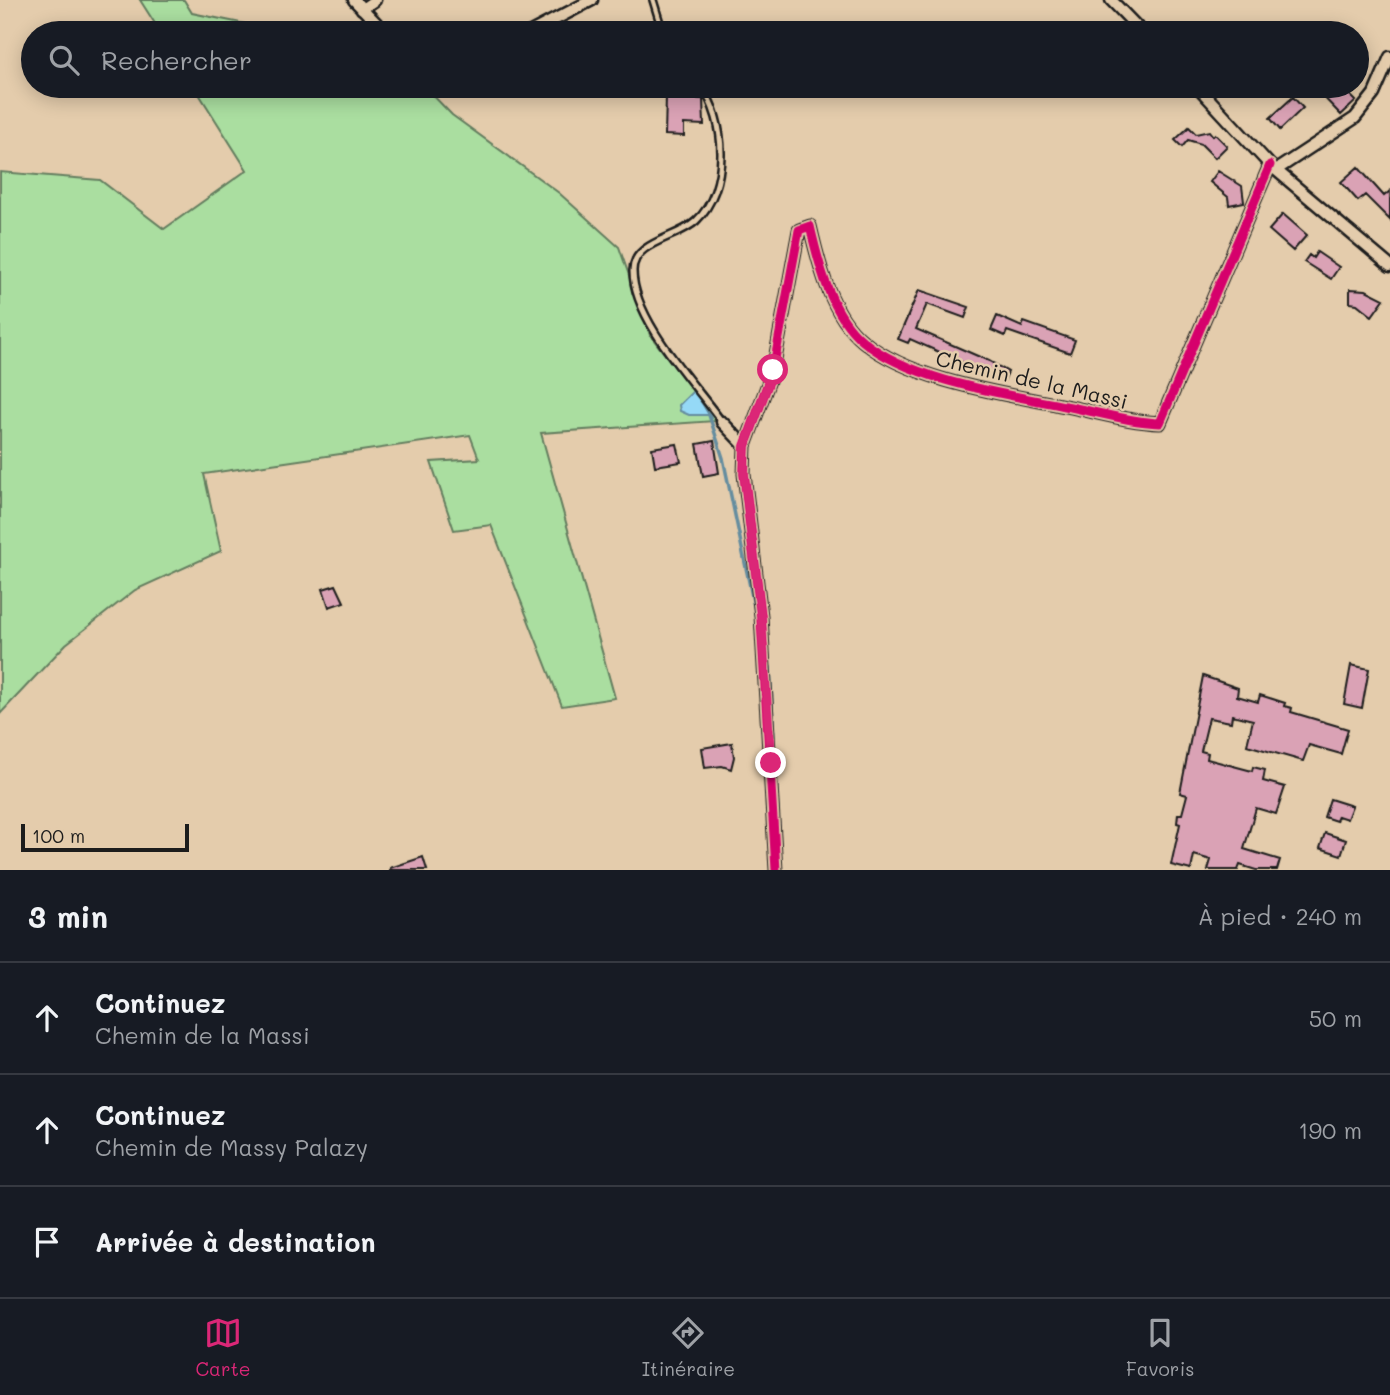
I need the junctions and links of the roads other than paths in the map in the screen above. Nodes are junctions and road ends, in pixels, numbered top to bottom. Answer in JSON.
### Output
{"nodes":[{"id":1,"x":354,"y":0,"type":"edge"},
{"id":2,"x":375,"y":0,"type":"edge"},
{"id":3,"x":592,"y":0,"type":"edge"},
{"id":4,"x":653,"y":0,"type":"edge"},
{"id":5,"x":1111,"y":0,"type":"edge"},
{"id":6,"x":362,"y":9,"type":"junction"},
{"id":7,"x":376,"y":21,"type":"edge"},
{"id":8,"x":552,"y":21,"type":"edge"},
{"id":9,"x":659,"y":21,"type":"edge"},
{"id":10,"x":1131,"y":21,"type":"edge"},
{"id":11,"x":1390,"y":57,"type":"edge"},
{"id":12,"x":706,"y":98,"type":"edge"},
{"id":13,"x":1208,"y":98,"type":"edge"},
{"id":14,"x":1273,"y":168,"type":"junction"},
{"id":15,"x":1390,"y":266,"type":"edge"},
{"id":16,"x":722,"y":422,"type":"joint"},
{"id":17,"x":745,"y":446,"type":"junction"},
{"id":18,"x":776,"y":870,"type":"edge"}],
"edges":[{"from":1,"to":6,"type":"street"},
{"from":2,"to":6,"type":"street"},
{"from":3,"to":8,"type":"street"},
{"from":4,"to":9,"type":"lane"},
{"from":5,"to":10,"type":"street"},
{"from":6,"to":7,"type":"street"},
{"from":11,"to":14,"type":"street"},
{"from":12,"to":16,"type":"lane"},
{"from":13,"to":14,"type":"street"},
{"from":14,"to":15,"type":"street"},
{"from":14,"to":17,"type":"street","name":"Chemin de la Massi"},
{"from":16,"to":17,"type":"street"},
{"from":17,"to":18,"type":"street"}]}
